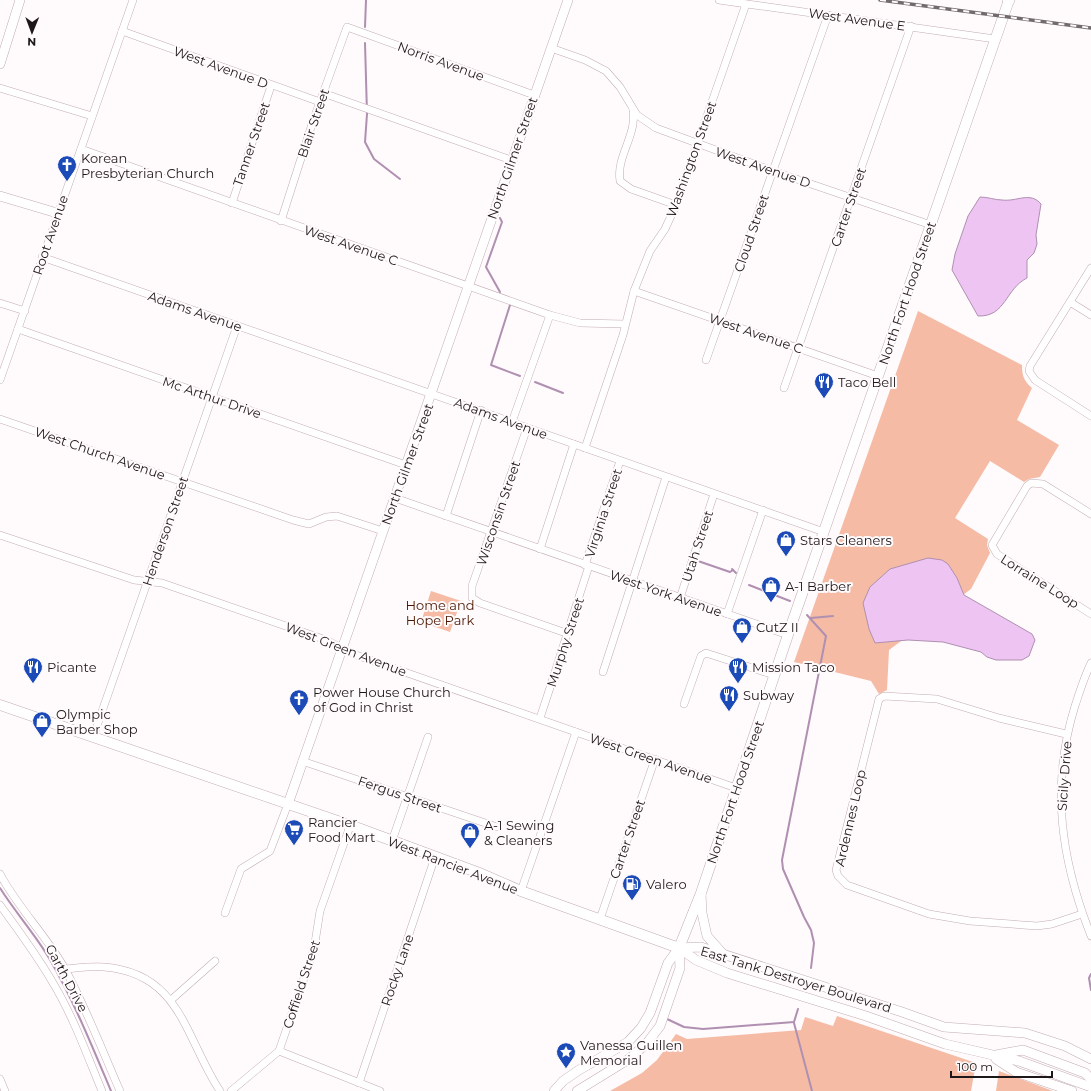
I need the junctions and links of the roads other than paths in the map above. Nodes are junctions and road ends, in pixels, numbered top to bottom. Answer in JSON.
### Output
{"nodes":[{"id":1,"x":20,"y":0,"type":"edge"},
{"id":2,"x":133,"y":0,"type":"edge"},
{"id":3,"x":568,"y":0,"type":"edge"},
{"id":4,"x":719,"y":0,"type":"edge"},
{"id":5,"x":1009,"y":0,"type":"edge"},
{"id":6,"x":746,"y":4,"type":"junction"},
{"id":7,"x":828,"y":15,"type":"junction"},
{"id":8,"x":911,"y":26,"type":"junction"},
{"id":9,"x":347,"y":27,"type":"joint"},
{"id":10,"x":122,"y":31,"type":"junction"},
{"id":11,"x":996,"y":39,"type":"junction"},
{"id":12,"x":551,"y":48,"type":"junction"},
{"id":13,"x":0,"y":64,"type":"edge"},
{"id":14,"x":271,"y":86,"type":"junction"},
{"id":15,"x":0,"y":88,"type":"edge"},
{"id":16,"x":323,"y":93,"type":"junction"},
{"id":17,"x":534,"y":95,"type":"junction"},
{"id":18,"x":320,"y":102,"type":"junction"},
{"id":19,"x":632,"y":108,"type":"junction"},
{"id":20,"x":92,"y":116,"type":"junction"},
{"id":21,"x":697,"y":144,"type":"junction"},
{"id":22,"x":81,"y":149,"type":"junction"},
{"id":23,"x":511,"y":160,"type":"junction"},
{"id":24,"x":773,"y":171,"type":"junction"},
{"id":25,"x":0,"y":196,"type":"edge"},
{"id":26,"x":851,"y":198,"type":"junction"},
{"id":27,"x":232,"y":203,"type":"junction"},
{"id":28,"x":676,"y":205,"type":"junction"},
{"id":29,"x":57,"y":213,"type":"junction"},
{"id":30,"x":281,"y":221,"type":"junction"},
{"id":31,"x":931,"y":225,"type":"junction"},
{"id":32,"x":42,"y":257,"type":"junction"},
{"id":33,"x":1091,"y":268,"type":"edge"},
{"id":34,"x":468,"y":286,"type":"junction"},
{"id":35,"x":634,"y":291,"type":"junction"},
{"id":36,"x":1070,"y":302,"type":"junction"},
{"id":37,"x":0,"y":303,"type":"edge"},
{"id":38,"x":25,"y":311,"type":"junction"},
{"id":39,"x":550,"y":315,"type":"junction"},
{"id":40,"x":1091,"y":315,"type":"edge"},
{"id":41,"x":720,"y":321,"type":"junction"},
{"id":42,"x":625,"y":324,"type":"junction"},
{"id":43,"x":237,"y":326,"type":"junction"},
{"id":44,"x":18,"y":329,"type":"junction"},
{"id":45,"x":798,"y":348,"type":"junction"},
{"id":46,"x":706,"y":360,"type":"dead end"},
{"id":47,"x":878,"y":376,"type":"junction"},
{"id":48,"x":0,"y":380,"type":"edge"},
{"id":49,"x":784,"y":388,"type":"dead end"},
{"id":50,"x":432,"y":393,"type":"junction"},
{"id":51,"x":211,"y":396,"type":"junction"},
{"id":52,"x":481,"y":410,"type":"junction"},
{"id":53,"x":1091,"y":416,"type":"edge"},
{"id":54,"x":0,"y":419,"type":"edge"},
{"id":55,"x":512,"y":422,"type":"junction"},
{"id":56,"x":527,"y":428,"type":"junction"},
{"id":57,"x":574,"y":444,"type":"junction"},
{"id":58,"x":585,"y":448,"type":"junction"},
{"id":59,"x":620,"y":460,"type":"junction"},
{"id":60,"x":406,"y":465,"type":"junction"},
{"id":61,"x":666,"y":477,"type":"junction"},
{"id":62,"x":182,"y":482,"type":"junction"},
{"id":63,"x":714,"y":494,"type":"junction"},
{"id":64,"x":395,"y":498,"type":"junction"},
{"id":65,"x":763,"y":510,"type":"junction"},
{"id":66,"x":1091,"y":514,"type":"edge"},
{"id":67,"x":446,"y":516,"type":"junction"},
{"id":68,"x":383,"y":531,"type":"junction"},
{"id":69,"x":491,"y":532,"type":"junction"},
{"id":70,"x":824,"y":532,"type":"junction"},
{"id":71,"x":0,"y":535,"type":"edge"},
{"id":72,"x":540,"y":549,"type":"junction"},
{"id":73,"x":587,"y":566,"type":"junction"},
{"id":74,"x":148,"y":581,"type":"junction"},
{"id":75,"x":632,"y":581,"type":"junction"},
{"id":76,"x":680,"y":598,"type":"junction"},
{"id":77,"x":727,"y":614,"type":"junction"},
{"id":78,"x":1091,"y":614,"type":"edge"},
{"id":79,"x":566,"y":633,"type":"junction"},
{"id":80,"x":788,"y":635,"type":"junction"},
{"id":81,"x":343,"y":648,"type":"junction"},
{"id":82,"x":1091,"y":663,"type":"edge"},
{"id":83,"x":603,"y":672,"type":"dead end"},
{"id":84,"x":774,"y":675,"type":"junction"},
{"id":85,"x":684,"y":704,"type":"dead end"},
{"id":86,"x":0,"y":705,"type":"edge"},
{"id":87,"x":540,"y":718,"type":"junction"},
{"id":88,"x":576,"y":732,"type":"junction"},
{"id":89,"x":1066,"y":734,"type":"junction"},
{"id":90,"x":93,"y":737,"type":"junction"},
{"id":91,"x":428,"y":737,"type":"dead end"},
{"id":92,"x":655,"y":759,"type":"junction"},
{"id":93,"x":302,"y":761,"type":"junction"},
{"id":94,"x":736,"y":788,"type":"junction"},
{"id":95,"x":407,"y":796,"type":"junction"},
{"id":96,"x":288,"y":804,"type":"junction"},
{"id":97,"x":350,"y":826,"type":"junction"},
{"id":98,"x":497,"y":827,"type":"dead end"},
{"id":99,"x":392,"y":841,"type":"junction"},
{"id":100,"x":436,"y":857,"type":"junction"},
{"id":101,"x":0,"y":874,"type":"edge"},
{"id":102,"x":522,"y":891,"type":"junction"},
{"id":103,"x":701,"y":893,"type":"junction"},
{"id":104,"x":0,"y":904,"type":"edge"},
{"id":105,"x":225,"y":913,"type":"dead end"},
{"id":106,"x":1082,"y":914,"type":"junction"},
{"id":107,"x":600,"y":919,"type":"junction"},
{"id":108,"x":1091,"y":936,"type":"edge"},
{"id":109,"x":679,"y":948,"type":"junction"},
{"id":110,"x":723,"y":954,"type":"junction"},
{"id":111,"x":215,"y":961,"type":"dead end"},
{"id":112,"x":64,"y":969,"type":"junction"},
{"id":113,"x":171,"y":1000,"type":"junction"},
{"id":114,"x":279,"y":1051,"type":"junction"},
{"id":115,"x":991,"y":1056,"type":"junction"},
{"id":116,"x":1091,"y":1059,"type":"edge"},
{"id":117,"x":0,"y":1079,"type":"edge"},
{"id":118,"x":1091,"y":1079,"type":"edge"},
{"id":119,"x":359,"y":1083,"type":"junction"},
{"id":120,"x":1091,"y":1083,"type":"edge"},
{"id":121,"x":1091,"y":1087,"type":"edge"},
{"id":122,"x":1091,"y":1090,"type":"edge"},
{"id":123,"x":5,"y":1091,"type":"edge"},
{"id":124,"x":102,"y":1091,"type":"edge"},
{"id":125,"x":120,"y":1091,"type":"edge"},
{"id":126,"x":220,"y":1091,"type":"edge"},
{"id":127,"x":231,"y":1091,"type":"edge"},
{"id":128,"x":380,"y":1091,"type":"edge"},
{"id":129,"x":554,"y":1091,"type":"edge"},
{"id":130,"x":577,"y":1091,"type":"edge"},
{"id":131,"x":1072,"y":1091,"type":"edge"}],
"edges":[{"from":1,"to":13,"type":"street"},
{"from":2,"to":10,"type":"street","name":"Root Avenue"},
{"from":3,"to":12,"type":"street","name":"North Gilmer Street"},
{"from":4,"to":6,"type":"street","name":"West Avenue E"},
{"from":5,"to":11,"type":"main road","name":"North Fort Hood Street"},
{"from":6,"to":7,"type":"street","name":"West Avenue E"},
{"from":6,"to":21,"type":"street","name":"Washington Street"},
{"from":7,"to":8,"type":"street","name":"West Avenue E"},
{"from":7,"to":24,"type":"street","name":"Cloud Street"},
{"from":8,"to":11,"type":"street","name":"West Avenue E"},
{"from":8,"to":26,"type":"street","name":"Carter Street"},
{"from":9,"to":16,"type":"street","name":"Blair Street"},
{"from":9,"to":17,"type":"street","name":"Norris Avenue"},
{"from":10,"to":14,"type":"street","name":"West Avenue D"},
{"from":10,"to":20,"type":"street","name":"Root Avenue"},
{"from":11,"to":31,"type":"main road","name":"North Fort Hood Street"},
{"from":12,"to":17,"type":"street","name":"North Gilmer Street"},
{"from":12,"to":19,"type":"street","name":"West Avenue D"},
{"from":14,"to":18,"type":"street","name":"West Avenue D"},
{"from":14,"to":27,"type":"street","name":"Tanner Street"},
{"from":15,"to":20,"type":"street"},
{"from":16,"to":18,"type":"street","name":"Blair Street"},
{"from":16,"to":23,"type":"street"},
{"from":17,"to":23,"type":"street","name":"North Gilmer Street"},
{"from":18,"to":30,"type":"street","name":"Blair Street"},
{"from":19,"to":21,"type":"street","name":"West Avenue D"},
{"from":19,"to":28,"type":"street"},
{"from":20,"to":22,"type":"street","name":"Root Avenue"},
{"from":21,"to":24,"type":"street","name":"West Avenue D"},
{"from":21,"to":28,"type":"street","name":"Washington Street"},
{"from":22,"to":27,"type":"street","name":"West Avenue C"},
{"from":22,"to":29,"type":"street","name":"Root Avenue"},
{"from":23,"to":34,"type":"street","name":"North Gilmer Street"},
{"from":24,"to":26,"type":"street","name":"West Avenue D"},
{"from":24,"to":41,"type":"street","name":"Cloud Street"},
{"from":25,"to":29,"type":"street"},
{"from":26,"to":31,"type":"street","name":"West Avenue D"},
{"from":26,"to":45,"type":"street","name":"Carter Street"},
{"from":27,"to":30,"type":"street","name":"West Avenue C"},
{"from":28,"to":35,"type":"street","name":"Washington Street"},
{"from":29,"to":32,"type":"street","name":"Root Avenue"},
{"from":30,"to":34,"type":"street","name":"West Avenue C"},
{"from":31,"to":47,"type":"main road","name":"North Fort Hood Street"},
{"from":32,"to":38,"type":"street","name":"Root Avenue"},
{"from":32,"to":43,"type":"street","name":"Adams Avenue"},
{"from":33,"to":36,"type":"street"},
{"from":34,"to":39,"type":"street","name":"West Avenue C"},
{"from":34,"to":50,"type":"street","name":"North Gilmer Street"},
{"from":35,"to":41,"type":"street","name":"West Avenue C"},
{"from":35,"to":42,"type":"street","name":"Washington Street"},
{"from":36,"to":40,"type":"street"},
{"from":36,"to":53,"type":"street"},
{"from":37,"to":38,"type":"street"},
{"from":38,"to":44,"type":"street","name":"Root Avenue"},
{"from":39,"to":42,"type":"street","name":"West Avenue C"},
{"from":39,"to":55,"type":"street"},
{"from":41,"to":45,"type":"street","name":"West Avenue C"},
{"from":41,"to":46,"type":"street","name":"Cloud Street"},
{"from":42,"to":58,"type":"street","name":"Washington Street"},
{"from":43,"to":50,"type":"street","name":"Adams Avenue"},
{"from":43,"to":51,"type":"street","name":"Henderson Street"},
{"from":44,"to":48,"type":"street","name":"Root Avenue"},
{"from":44,"to":51,"type":"street","name":"Mc Arthur Drive"},
{"from":45,"to":47,"type":"street","name":"West Avenue C"},
{"from":45,"to":49,"type":"street","name":"Carter Street"},
{"from":47,"to":70,"type":"main road","name":"North Fort Hood Street"},
{"from":50,"to":52,"type":"street","name":"Adams Avenue"},
{"from":50,"to":60,"type":"street","name":"North Gilmer Street"},
{"from":51,"to":60,"type":"street","name":"Mc Arthur Drive"},
{"from":51,"to":62,"type":"street","name":"Henderson Street"},
{"from":52,"to":55,"type":"street","name":"Adams Avenue"},
{"from":52,"to":67,"type":"street"},
{"from":54,"to":62,"type":"street","name":"West Church Avenue"},
{"from":55,"to":56,"type":"street","name":"Adams Avenue"},
{"from":56,"to":57,"type":"street","name":"Adams Avenue"},
{"from":56,"to":69,"type":"street","name":"Wisconsin Street"},
{"from":57,"to":58,"type":"street","name":"Adams Avenue"},
{"from":57,"to":72,"type":"street"},
{"from":58,"to":59,"type":"street","name":"Adams Avenue"},
{"from":59,"to":61,"type":"street","name":"Adams Avenue"},
{"from":59,"to":73,"type":"street","name":"Virginia Street"},
{"from":60,"to":64,"type":"street","name":"North Gilmer Street"},
{"from":61,"to":63,"type":"street","name":"Adams Avenue"},
{"from":61,"to":75,"type":"street"},
{"from":62,"to":68,"type":"street","name":"West Church Avenue"},
{"from":62,"to":74,"type":"street","name":"Henderson Street"},
{"from":63,"to":65,"type":"street","name":"Adams Avenue"},
{"from":63,"to":76,"type":"street","name":"Utah Street"},
{"from":64,"to":67,"type":"street","name":"West York Avenue"},
{"from":64,"to":68,"type":"street","name":"North Gilmer Street"},
{"from":65,"to":70,"type":"street","name":"Adams Avenue"},
{"from":65,"to":77,"type":"street"},
{"from":66,"to":78,"type":"street","name":"Lorraine Loop"},
{"from":67,"to":69,"type":"street","name":"West York Avenue"},
{"from":68,"to":81,"type":"street","name":"North Gilmer Street"},
{"from":69,"to":72,"type":"street","name":"West York Avenue"},
{"from":69,"to":79,"type":"street","name":"Wisconsin Street"},
{"from":70,"to":80,"type":"main road","name":"North Fort Hood Street"},
{"from":71,"to":74,"type":"street","name":"West Green Avenue"},
{"from":72,"to":73,"type":"street","name":"West York Avenue"},
{"from":73,"to":75,"type":"street","name":"West York Avenue"},
{"from":73,"to":79,"type":"street","name":"Murphy Street"},
{"from":74,"to":81,"type":"street","name":"West Green Avenue"},
{"from":74,"to":90,"type":"street","name":"Henderson Street"},
{"from":75,"to":76,"type":"street","name":"West York Avenue"},
{"from":75,"to":83,"type":"street"},
{"from":76,"to":77,"type":"street","name":"West York Avenue"},
{"from":77,"to":80,"type":"street","name":"West York Avenue"},
{"from":79,"to":87,"type":"street","name":"Murphy Street"},
{"from":80,"to":84,"type":"main road","name":"North Fort Hood Street"},
{"from":81,"to":87,"type":"street","name":"West Green Avenue"},
{"from":81,"to":93,"type":"street","name":"North Gilmer Street"},
{"from":82,"to":89,"type":"street","name":"Sicily Drive"},
{"from":84,"to":85,"type":"street"},
{"from":84,"to":94,"type":"main road","name":"North Fort Hood Street"},
{"from":86,"to":90,"type":"main road","name":"West Rancier Avenue"},
{"from":87,"to":88,"type":"street","name":"West Green Avenue"},
{"from":88,"to":92,"type":"street","name":"West Green Avenue"},
{"from":88,"to":102,"type":"street"},
{"from":89,"to":106,"type":"street","name":"Sicily Drive"},
{"from":89,"to":106,"type":"street","name":"Ardennes Loop"},
{"from":90,"to":96,"type":"main road","name":"West Rancier Avenue"},
{"from":91,"to":95,"type":"street"},
{"from":92,"to":94,"type":"street","name":"West Green Avenue"},
{"from":92,"to":107,"type":"street","name":"Carter Street"},
{"from":93,"to":95,"type":"street","name":"Fergus Street"},
{"from":93,"to":96,"type":"street","name":"North Gilmer Street"},
{"from":94,"to":103,"type":"main road","name":"North Fort Hood Street"},
{"from":95,"to":98,"type":"street","name":"Fergus Street"},
{"from":95,"to":99,"type":"street"},
{"from":96,"to":97,"type":"main road","name":"West Rancier Avenue"},
{"from":96,"to":105,"type":"street","name":"North Gilmer Street"},
{"from":97,"to":99,"type":"main road","name":"West Rancier Avenue"},
{"from":97,"to":114,"type":"street","name":"Coffield Street"},
{"from":99,"to":100,"type":"main road","name":"West Rancier Avenue"},
{"from":100,"to":102,"type":"main road","name":"West Rancier Avenue"},
{"from":100,"to":119,"type":"street","name":"Rocky Lane"},
{"from":101,"to":112,"type":"street","name":"Garth Drive"},
{"from":102,"to":107,"type":"main road","name":"West Rancier Avenue"},
{"from":103,"to":109,"type":"main road","name":"North Fort Hood Street"},
{"from":103,"to":110,"type":"street"},
{"from":104,"to":124,"type":"street"},
{"from":106,"to":108,"type":"street","name":"Sicily Drive"},
{"from":107,"to":109,"type":"main road","name":"West Rancier Avenue"},
{"from":109,"to":110,"type":"street","name":"East Tank Destroyer Boulevard"},
{"from":109,"to":115,"type":"street","name":"East Tank Destroyer Boulevard"},
{"from":109,"to":129,"type":"street","name":"North Fort Hood Street"},
{"from":109,"to":130,"type":"street","name":"North Fort Hood Street"},
{"from":110,"to":116,"type":"street","name":"East Tank Destroyer Boulevard"},
{"from":111,"to":113,"type":"street"},
{"from":112,"to":113,"type":"street"},
{"from":112,"to":125,"type":"street","name":"Garth Drive"},
{"from":113,"to":126,"type":"street"},
{"from":114,"to":119,"type":"street"},
{"from":114,"to":127,"type":"street"},
{"from":115,"to":118,"type":"street"},
{"from":115,"to":120,"type":"street"},
{"from":115,"to":121,"type":"street"},
{"from":115,"to":122,"type":"street"},
{"from":115,"to":131,"type":"street"},
{"from":117,"to":123,"type":"street"},
{"from":119,"to":128,"type":"street"}]}
